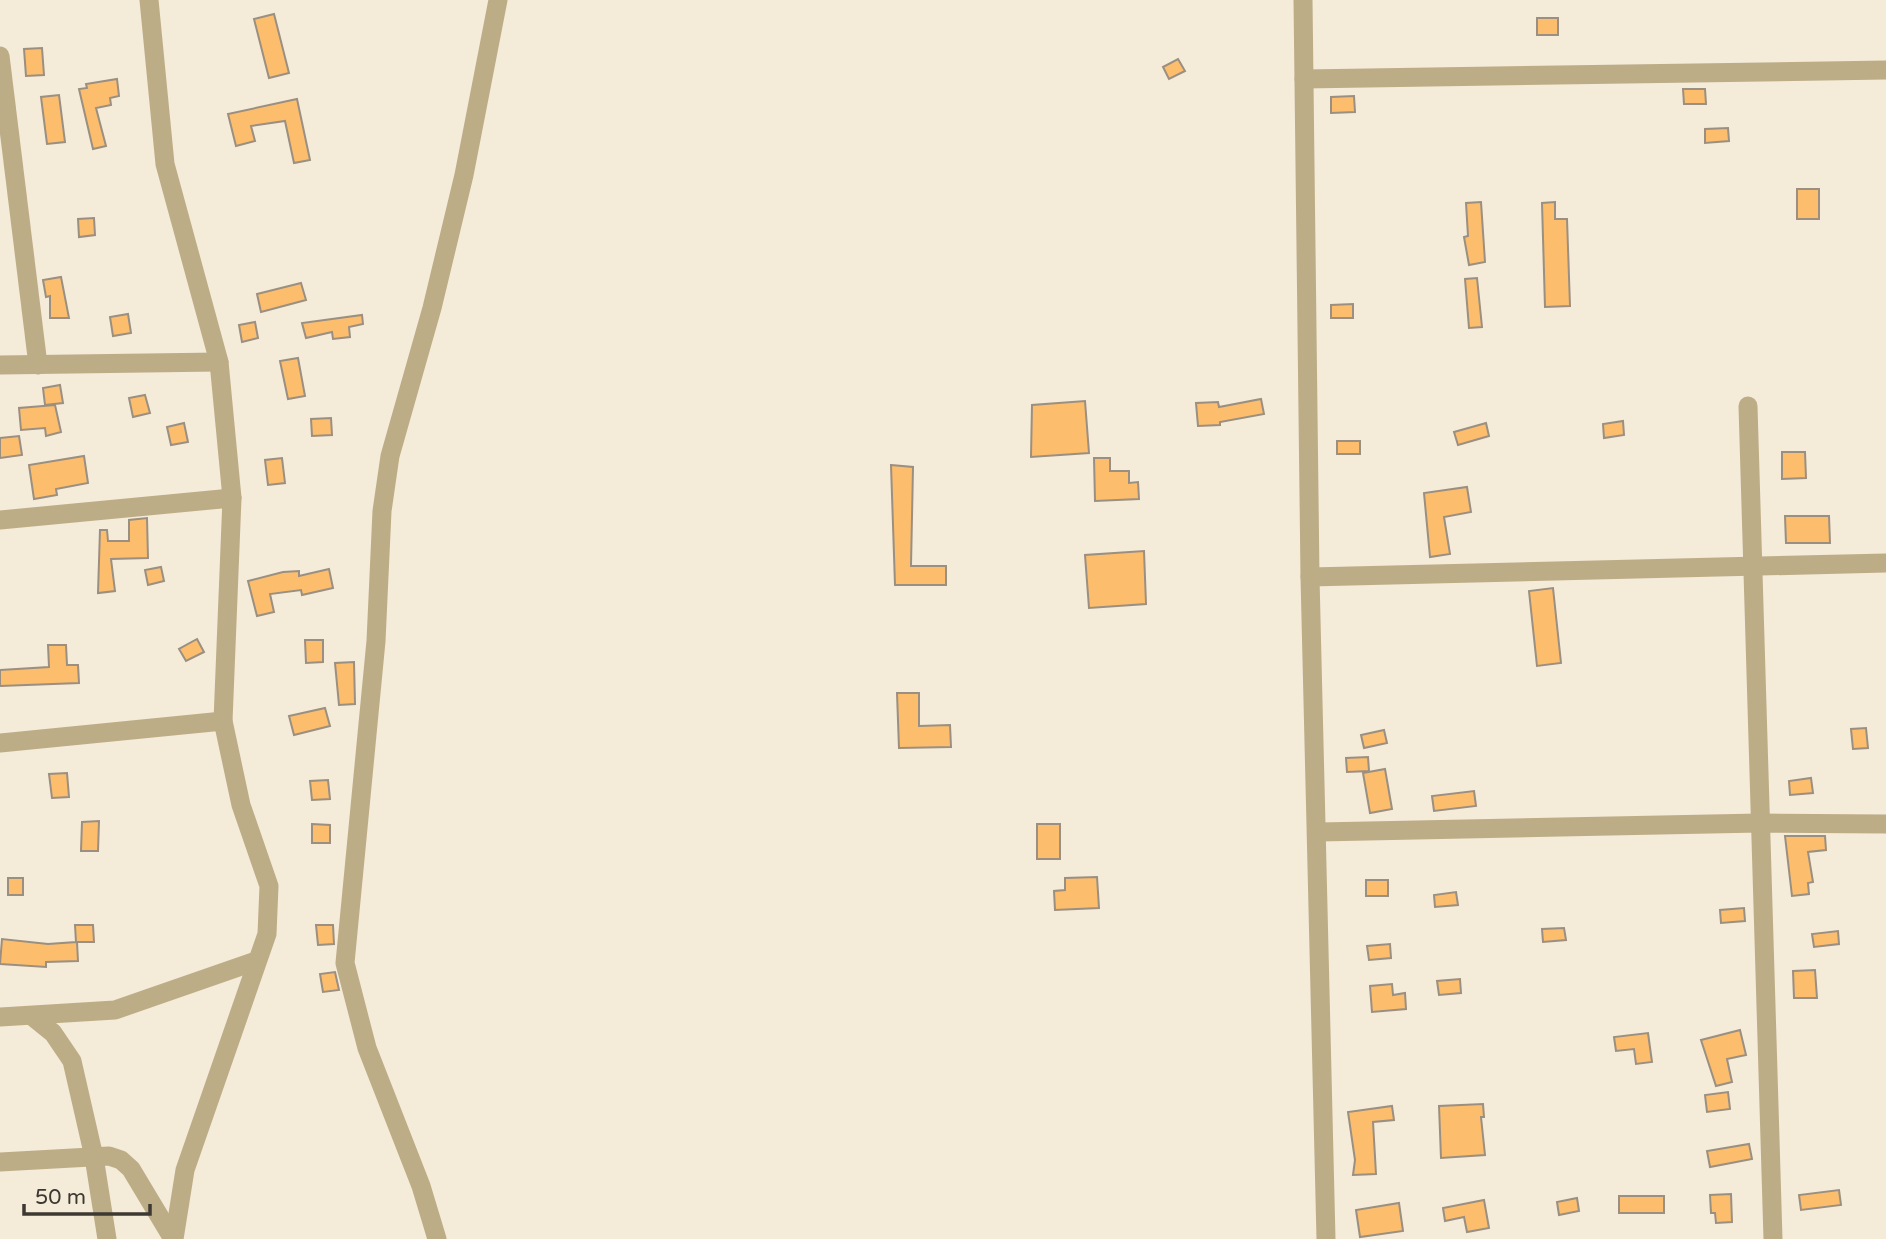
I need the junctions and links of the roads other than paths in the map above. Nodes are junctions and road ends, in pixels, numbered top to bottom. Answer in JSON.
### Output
{"nodes":[{"id":1,"x":149,"y":0,"type":"edge"},
{"id":2,"x":498,"y":0,"type":"edge"},
{"id":3,"x":1303,"y":0,"type":"edge"},
{"id":4,"x":0,"y":56,"type":"edge"},
{"id":5,"x":1886,"y":70,"type":"edge"},
{"id":6,"x":1304,"y":79,"type":"junction"},
{"id":7,"x":2,"y":90,"type":"edge"},
{"id":8,"x":219,"y":362,"type":"junction"},
{"id":9,"x":0,"y":365,"type":"edge"},
{"id":10,"x":38,"y":365,"type":"junction"},
{"id":11,"x":1748,"y":406,"type":"dead end"},
{"id":12,"x":232,"y":498,"type":"junction"},
{"id":13,"x":0,"y":520,"type":"edge"},
{"id":14,"x":1886,"y":563,"type":"edge"},
{"id":15,"x":1751,"y":565,"type":"junction"},
{"id":16,"x":1310,"y":577,"type":"junction"},
{"id":17,"x":223,"y":721,"type":"junction"},
{"id":18,"x":0,"y":743,"type":"edge"},
{"id":19,"x":1760,"y":823,"type":"junction"},
{"id":20,"x":1886,"y":824,"type":"edge"},
{"id":21,"x":1319,"y":832,"type":"junction"},
{"id":22,"x":256,"y":961,"type":"junction"},
{"id":23,"x":32,"y":1016,"type":"junction"},
{"id":24,"x":0,"y":1017,"type":"edge"},
{"id":25,"x":94,"y":1157,"type":"junction"},
{"id":26,"x":0,"y":1162,"type":"edge"},
{"id":27,"x":107,"y":1239,"type":"edge"},
{"id":28,"x":174,"y":1239,"type":"edge"},
{"id":29,"x":437,"y":1239,"type":"edge"},
{"id":30,"x":1326,"y":1239,"type":"edge"},
{"id":31,"x":1773,"y":1239,"type":"edge"}],
"edges":[{"from":1,"to":8,"type":"street"},
{"from":2,"to":29,"type":"street"},
{"from":3,"to":6,"type":"street"},
{"from":4,"to":7,"type":"street"},
{"from":5,"to":6,"type":"street"},
{"from":6,"to":16,"type":"street"},
{"from":7,"to":10,"type":"street"},
{"from":8,"to":10,"type":"street"},
{"from":8,"to":12,"type":"street"},
{"from":9,"to":10,"type":"street"},
{"from":11,"to":15,"type":"street"},
{"from":12,"to":13,"type":"street"},
{"from":12,"to":17,"type":"street"},
{"from":14,"to":15,"type":"street"},
{"from":15,"to":16,"type":"street"},
{"from":15,"to":19,"type":"street"},
{"from":16,"to":21,"type":"street"},
{"from":17,"to":18,"type":"street"},
{"from":17,"to":22,"type":"street"},
{"from":19,"to":20,"type":"street"},
{"from":19,"to":21,"type":"street"},
{"from":19,"to":31,"type":"street"},
{"from":21,"to":30,"type":"street"},
{"from":22,"to":23,"type":"street"},
{"from":22,"to":28,"type":"street"},
{"from":23,"to":24,"type":"street"},
{"from":23,"to":25,"type":"street"},
{"from":25,"to":26,"type":"street"},
{"from":25,"to":27,"type":"street"},
{"from":25,"to":28,"type":"street"}]}
